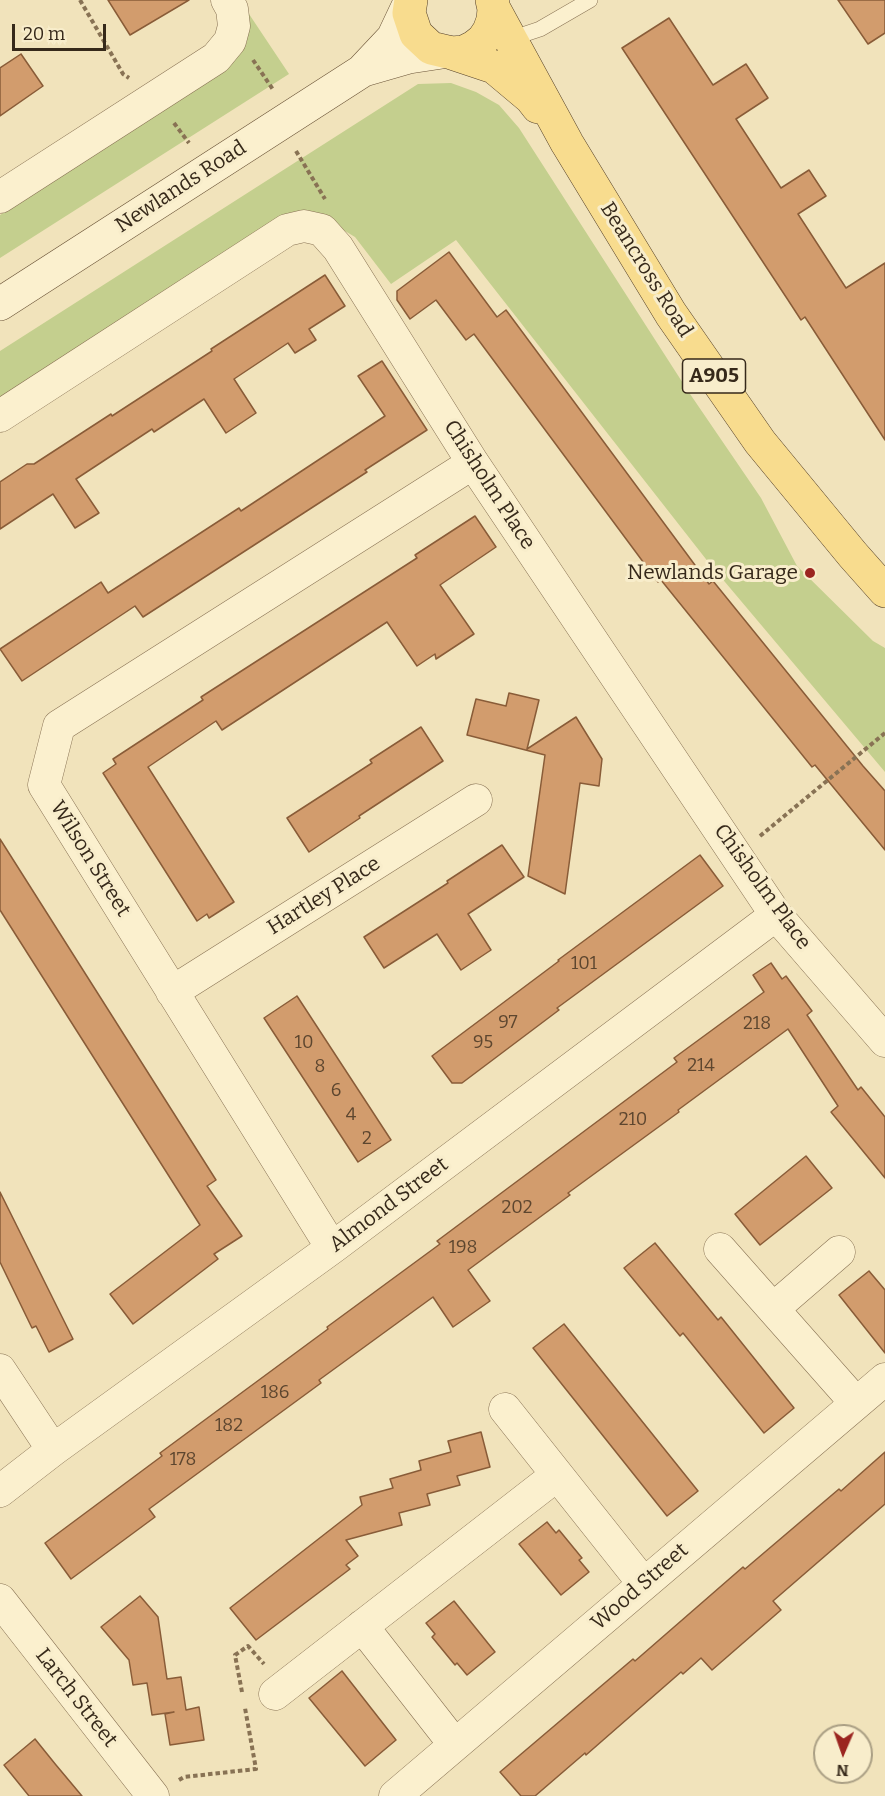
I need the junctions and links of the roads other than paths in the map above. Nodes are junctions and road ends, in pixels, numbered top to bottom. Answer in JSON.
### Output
{"nodes":[{"id":1,"x":227,"y":0,"type":"edge"},
{"id":2,"x":590,"y":0,"type":"edge"},
{"id":3,"x":411,"y":1,"type":"edge"},
{"id":4,"x":493,"y":5,"type":"edge"},
{"id":5,"x":512,"y":39,"type":"junction"},
{"id":6,"x":456,"y":51,"type":"junction"},
{"id":7,"x":362,"y":71,"type":"junction"},
{"id":8,"x":567,"y":143,"type":"junction"},
{"id":9,"x":0,"y":197,"type":"edge"},
{"id":10,"x":0,"y":304,"type":"edge"},
{"id":11,"x":0,"y":416,"type":"edge"},
{"id":12,"x":473,"y":463,"type":"junction"},
{"id":13,"x":885,"y":591,"type":"edge"},
{"id":14,"x":476,"y":800,"type":"dead end"},
{"id":15,"x":776,"y":915,"type":"junction"},
{"id":16,"x":172,"y":992,"type":"junction"},
{"id":17,"x":885,"y":1041,"type":"edge"},
{"id":18,"x":332,"y":1248,"type":"junction"},
{"id":19,"x":720,"y":1249,"type":"dead end"},
{"id":20,"x":839,"y":1252,"type":"dead end"},
{"id":21,"x":773,"y":1309,"type":"junction"},
{"id":22,"x":0,"y":1370,"type":"edge"},
{"id":23,"x":885,"y":1379,"type":"edge"},
{"id":24,"x":856,"y":1402,"type":"junction"},
{"id":25,"x":505,"y":1409,"type":"dead end"},
{"id":26,"x":53,"y":1450,"type":"junction"},
{"id":27,"x":557,"y":1474,"type":"junction"},
{"id":28,"x":0,"y":1491,"type":"edge"},
{"id":29,"x":644,"y":1584,"type":"junction"},
{"id":30,"x":0,"y":1600,"type":"edge"},
{"id":31,"x":363,"y":1626,"type":"junction"},
{"id":32,"x":275,"y":1694,"type":"road end"},
{"id":33,"x":454,"y":1745,"type":"junction"},
{"id":34,"x":152,"y":1795,"type":"edge"},
{"id":35,"x":395,"y":1796,"type":"edge"}],
"edges":[{"from":1,"to":9,"type":"street"},
{"from":2,"to":5,"type":"lane"},
{"from":3,"to":6,"type":"main road","number":"A905"},
{"from":3,"to":7,"type":"main road","name":"Newlands Road"},
{"from":4,"to":5,"type":"main road","name":"Beancross Road","number":"A905"},
{"from":4,"to":6,"type":"main road","number":"A905"},
{"from":5,"to":6,"type":"lane"},
{"from":5,"to":8,"type":"main road","name":"Beancross Road","number":"A905"},
{"from":6,"to":7,"type":"main road","name":"Newlands Road"},
{"from":6,"to":8,"type":"main road","name":"Beancross Road","number":"A905"},
{"from":7,"to":10,"type":"main road","name":"Newlands Road"},
{"from":8,"to":13,"type":"main road","name":"Beancross Road","number":"A905"},
{"from":11,"to":12,"type":"street","name":"Chisholm Place"},
{"from":12,"to":15,"type":"street","name":"Chisholm Place"},
{"from":12,"to":16,"type":"street","name":"Wilson Street"},
{"from":14,"to":16,"type":"street","name":"Hartley Place"},
{"from":15,"to":17,"type":"street","name":"Chisholm Place"},
{"from":15,"to":18,"type":"street","name":"Almond Street"},
{"from":16,"to":18,"type":"street","name":"Wilson Street"},
{"from":18,"to":26,"type":"street","name":"Almond Street"},
{"from":19,"to":21,"type":"street"},
{"from":20,"to":21,"type":"street"},
{"from":21,"to":24,"type":"street"},
{"from":22,"to":26,"type":"street"},
{"from":23,"to":24,"type":"street","name":"Wood Street"},
{"from":24,"to":29,"type":"street","name":"Wood Street"},
{"from":25,"to":27,"type":"street"},
{"from":26,"to":28,"type":"street","name":"Almond Street"},
{"from":27,"to":29,"type":"street"},
{"from":27,"to":31,"type":"street"},
{"from":29,"to":33,"type":"street","name":"Wood Street"},
{"from":30,"to":34,"type":"street","name":"Larch Street"},
{"from":31,"to":32,"type":"street"},
{"from":31,"to":33,"type":"street"},
{"from":33,"to":35,"type":"street","name":"Wood Street"}]}
